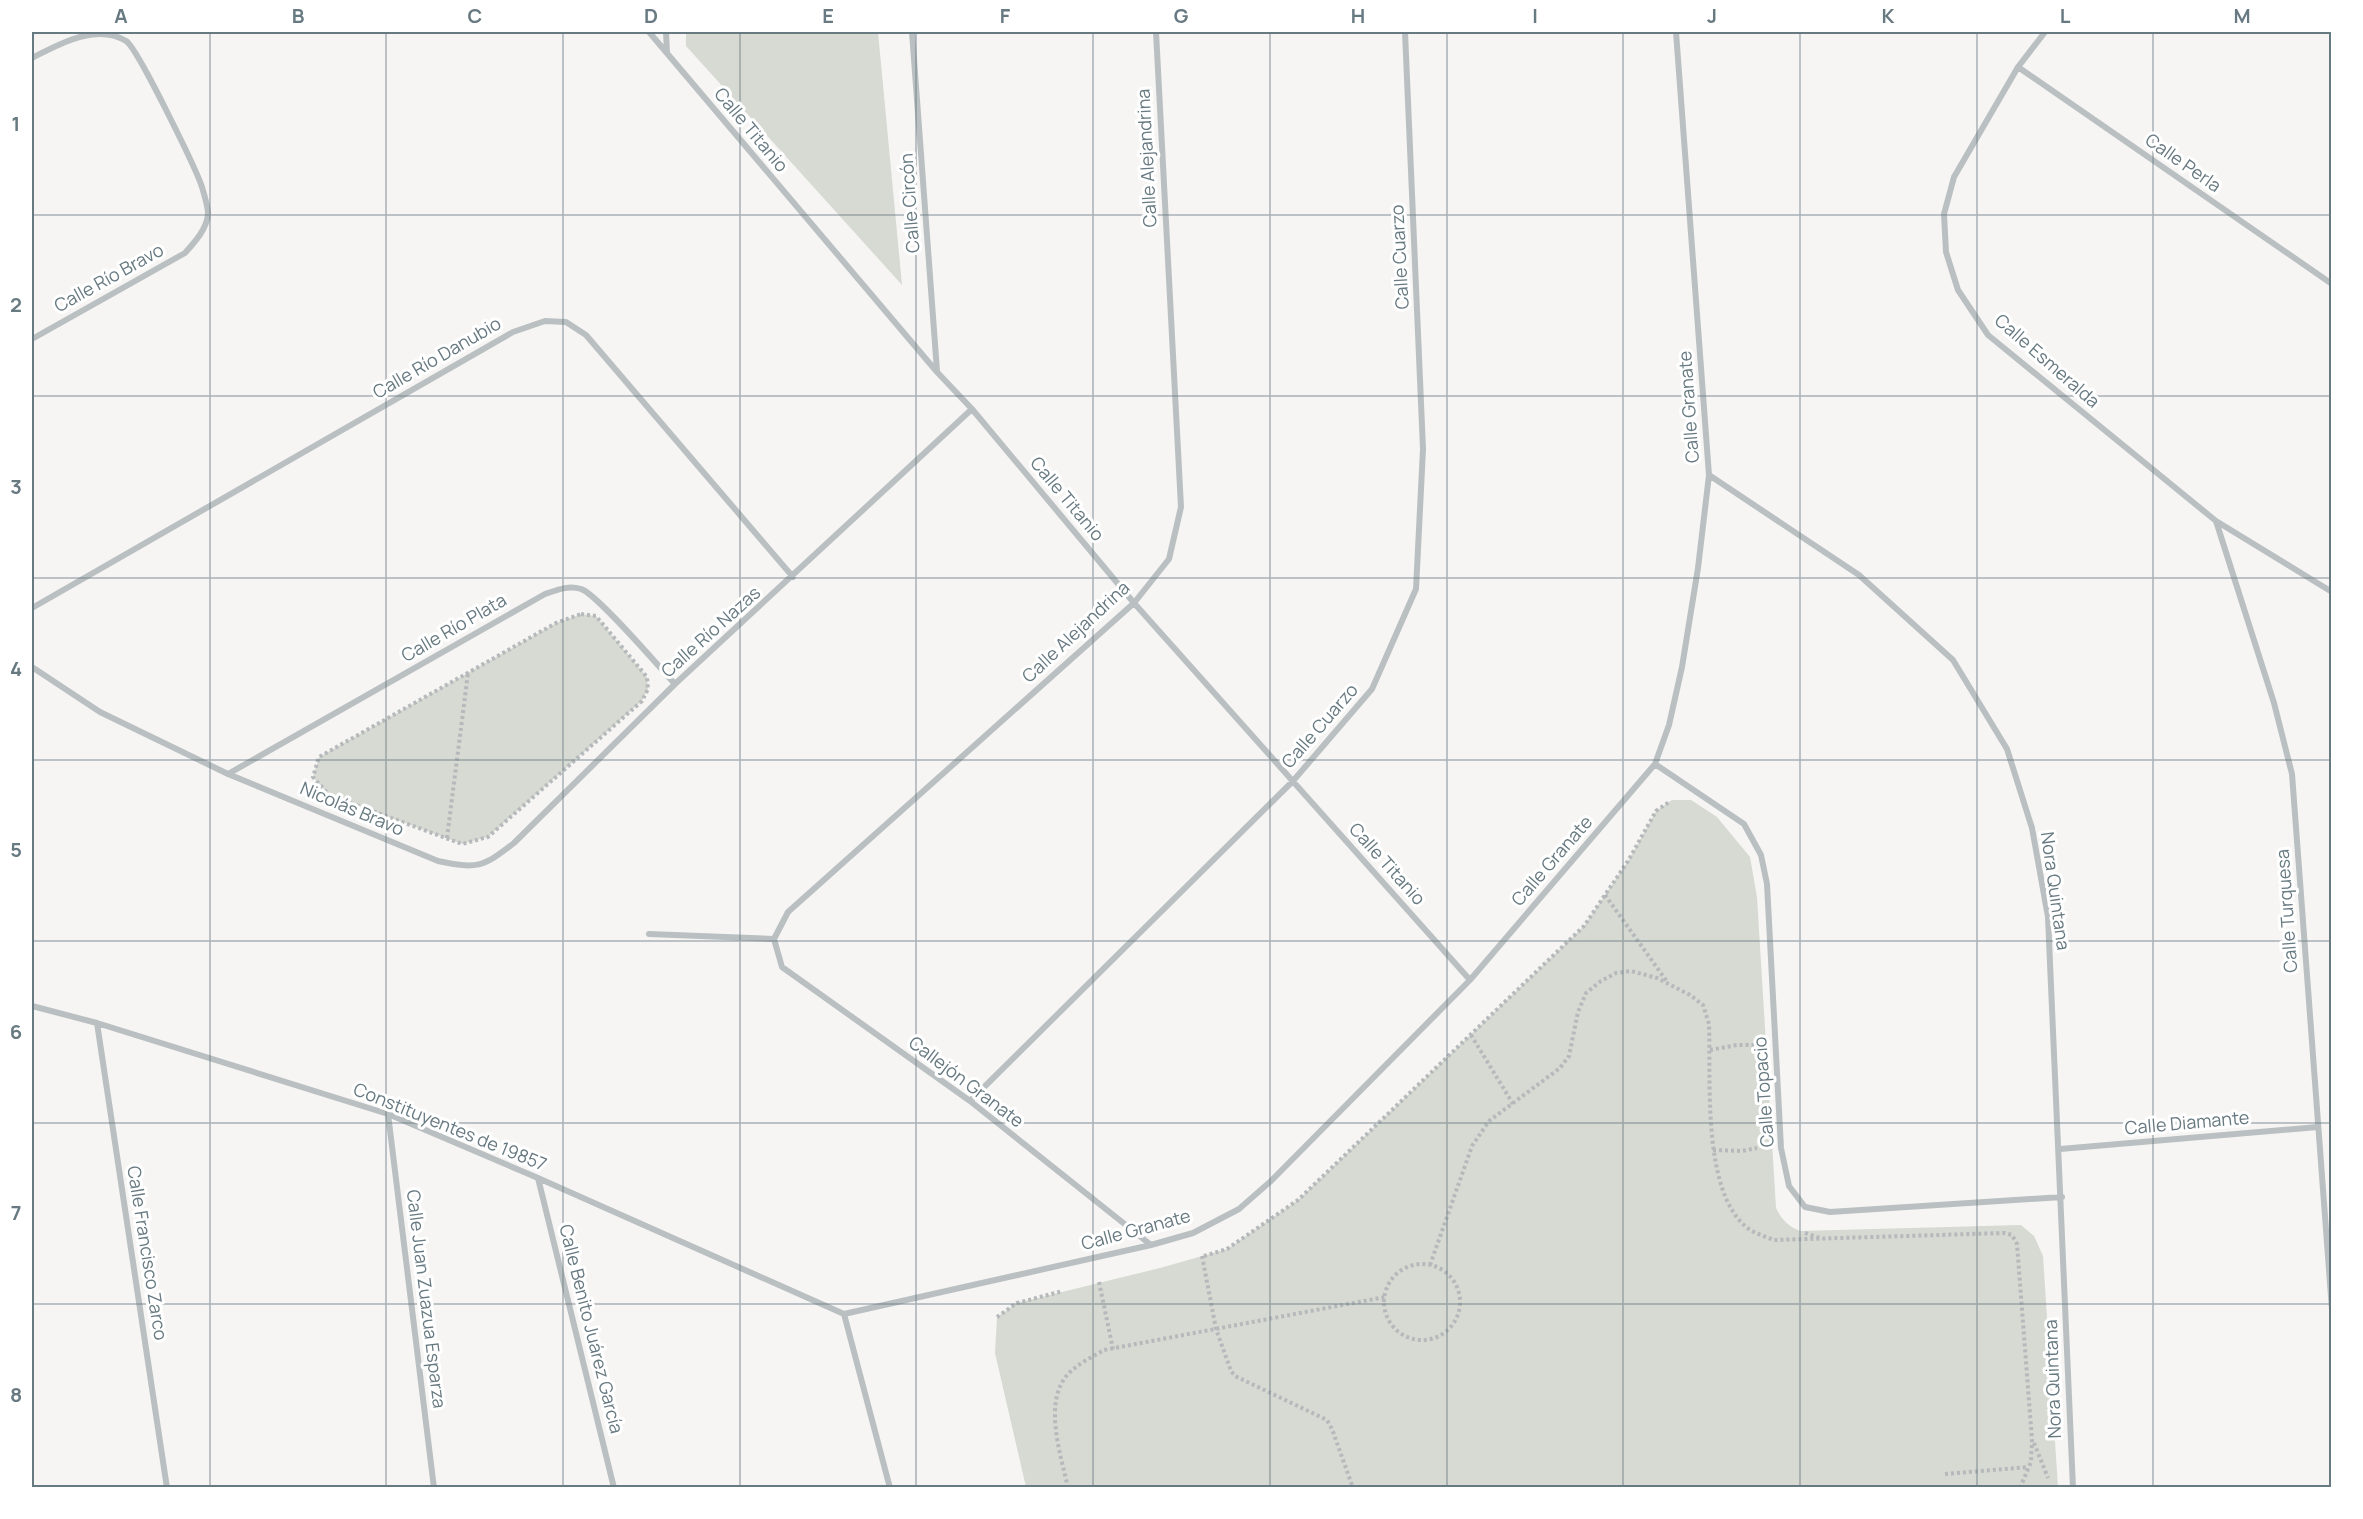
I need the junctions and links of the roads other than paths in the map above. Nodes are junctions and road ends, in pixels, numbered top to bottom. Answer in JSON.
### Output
{"nodes":[{"id":1,"x":649,"y":32,"type":"edge"},
{"id":2,"x":666,"y":32,"type":"edge"},
{"id":3,"x":912,"y":32,"type":"edge"},
{"id":4,"x":1156,"y":32,"type":"edge"},
{"id":5,"x":1405,"y":32,"type":"edge"},
{"id":6,"x":1676,"y":32,"type":"edge"},
{"id":7,"x":2045,"y":32,"type":"edge"},
{"id":8,"x":667,"y":53,"type":"junction"},
{"id":9,"x":32,"y":58,"type":"edge"},
{"id":10,"x":2018,"y":67,"type":"junction"},
{"id":11,"x":2331,"y":284,"type":"edge"},
{"id":12,"x":32,"y":339,"type":"edge"},
{"id":13,"x":937,"y":372,"type":"junction"},
{"id":14,"x":972,"y":409,"type":"junction"},
{"id":15,"x":1709,"y":475,"type":"junction"},
{"id":16,"x":2216,"y":520,"type":"junction"},
{"id":17,"x":793,"y":577,"type":"junction"},
{"id":18,"x":2331,"y":592,"type":"edge"},
{"id":19,"x":1134,"y":603,"type":"junction"},
{"id":20,"x":32,"y":608,"type":"edge"},
{"id":21,"x":32,"y":667,"type":"edge"},
{"id":22,"x":675,"y":684,"type":"junction"},
{"id":23,"x":1655,"y":764,"type":"junction"},
{"id":24,"x":228,"y":774,"type":"junction"},
{"id":25,"x":1293,"y":781,"type":"junction"},
{"id":26,"x":466,"y":867,"type":"joint"},
{"id":27,"x":649,"y":934,"type":"dead end"},
{"id":28,"x":774,"y":939,"type":"junction"},
{"id":29,"x":1470,"y":980,"type":"junction"},
{"id":30,"x":32,"y":1006,"type":"edge"},
{"id":31,"x":97,"y":1023,"type":"junction"},
{"id":32,"x":970,"y":1101,"type":"junction"},
{"id":33,"x":388,"y":1114,"type":"junction"},
{"id":34,"x":2318,"y":1127,"type":"junction"},
{"id":35,"x":2060,"y":1149,"type":"junction"},
{"id":36,"x":538,"y":1178,"type":"junction"},
{"id":37,"x":2062,"y":1197,"type":"junction"},
{"id":38,"x":1151,"y":1245,"type":"junction"},
{"id":39,"x":2331,"y":1310,"type":"edge"},
{"id":40,"x":844,"y":1314,"type":"junction"},
{"id":41,"x":167,"y":1488,"type":"edge"},
{"id":42,"x":434,"y":1488,"type":"edge"},
{"id":43,"x":614,"y":1488,"type":"edge"},
{"id":44,"x":890,"y":1488,"type":"edge"},
{"id":45,"x":2073,"y":1488,"type":"edge"}],
"edges":[{"from":1,"to":8,"type":"street","name":"Calle Titanio"},
{"from":2,"to":8,"type":"street"},
{"from":3,"to":13,"type":"street","name":"Calle Circón"},
{"from":4,"to":19,"type":"street","name":"Calle Alejandrina"},
{"from":5,"to":25,"type":"street","name":"Calle Cuarzo"},
{"from":6,"to":15,"type":"street","name":"Calle Granate"},
{"from":7,"to":10,"type":"street","name":"Calle Esmeralda"},
{"from":8,"to":13,"type":"street","name":"Calle Titanio"},
{"from":9,"to":12,"type":"street","name":"Calle Río Bravo"},
{"from":10,"to":11,"type":"street","name":"Calle Perla"},
{"from":10,"to":16,"type":"street","name":"Calle Esmeralda"},
{"from":13,"to":14,"type":"street","name":"Calle Titanio"},
{"from":14,"to":17,"type":"street","name":"Calle Río Nazas"},
{"from":14,"to":19,"type":"street","name":"Calle Titanio"},
{"from":15,"to":23,"type":"street","name":"Calle Granate"},
{"from":15,"to":35,"type":"street","name":"Nora Quintana"},
{"from":16,"to":18,"type":"street","name":"Calle Esmeralda"},
{"from":16,"to":34,"type":"street","name":"Calle Turquesa"},
{"from":17,"to":20,"type":"street","name":"Calle Río Danubio"},
{"from":17,"to":22,"type":"street","name":"Calle Río Nazas"},
{"from":19,"to":25,"type":"street","name":"Calle Titanio"},
{"from":19,"to":28,"type":"street","name":"Calle Alejandrina"},
{"from":21,"to":24,"type":"street","name":"Nicolás Bravo"},
{"from":22,"to":24,"type":"street","name":"Calle Río Plata"},
{"from":22,"to":26,"type":"street","name":"Calle Río Nazas"},
{"from":23,"to":29,"type":"street","name":"Calle Granate"},
{"from":23,"to":37,"type":"street","name":"Calle Topacio"},
{"from":24,"to":26,"type":"street","name":"Nicolás Bravo"},
{"from":25,"to":29,"type":"street","name":"Calle Titanio"},
{"from":25,"to":32,"type":"street","name":"Calle Cuarzo"},
{"from":27,"to":28,"type":"street"},
{"from":28,"to":32,"type":"street","name":"Callejón Granate"},
{"from":29,"to":38,"type":"street","name":"Calle Granate"},
{"from":30,"to":31,"type":"street","name":"Constituyentes de 19857"},
{"from":31,"to":33,"type":"street","name":"Constituyentes de 19857"},
{"from":31,"to":41,"type":"street","name":"Calle Francisco Zarco"},
{"from":32,"to":38,"type":"street","name":"Callejón Granate"},
{"from":33,"to":36,"type":"street","name":"Constituyentes de 19857"},
{"from":33,"to":42,"type":"street","name":"Calle Juan Zuazua Esparza"},
{"from":34,"to":35,"type":"street","name":"Calle Diamante"},
{"from":34,"to":39,"type":"street","name":"Calle Turquesa"},
{"from":35,"to":37,"type":"street","name":"Nora Quintana"},
{"from":36,"to":40,"type":"street","name":"Constituyentes de 19857"},
{"from":36,"to":43,"type":"street","name":"Calle Benito Juárez García"},
{"from":37,"to":45,"type":"street","name":"Nora Quintana"},
{"from":38,"to":40,"type":"street","name":"Calle Granate"},
{"from":40,"to":44,"type":"street"}]}
